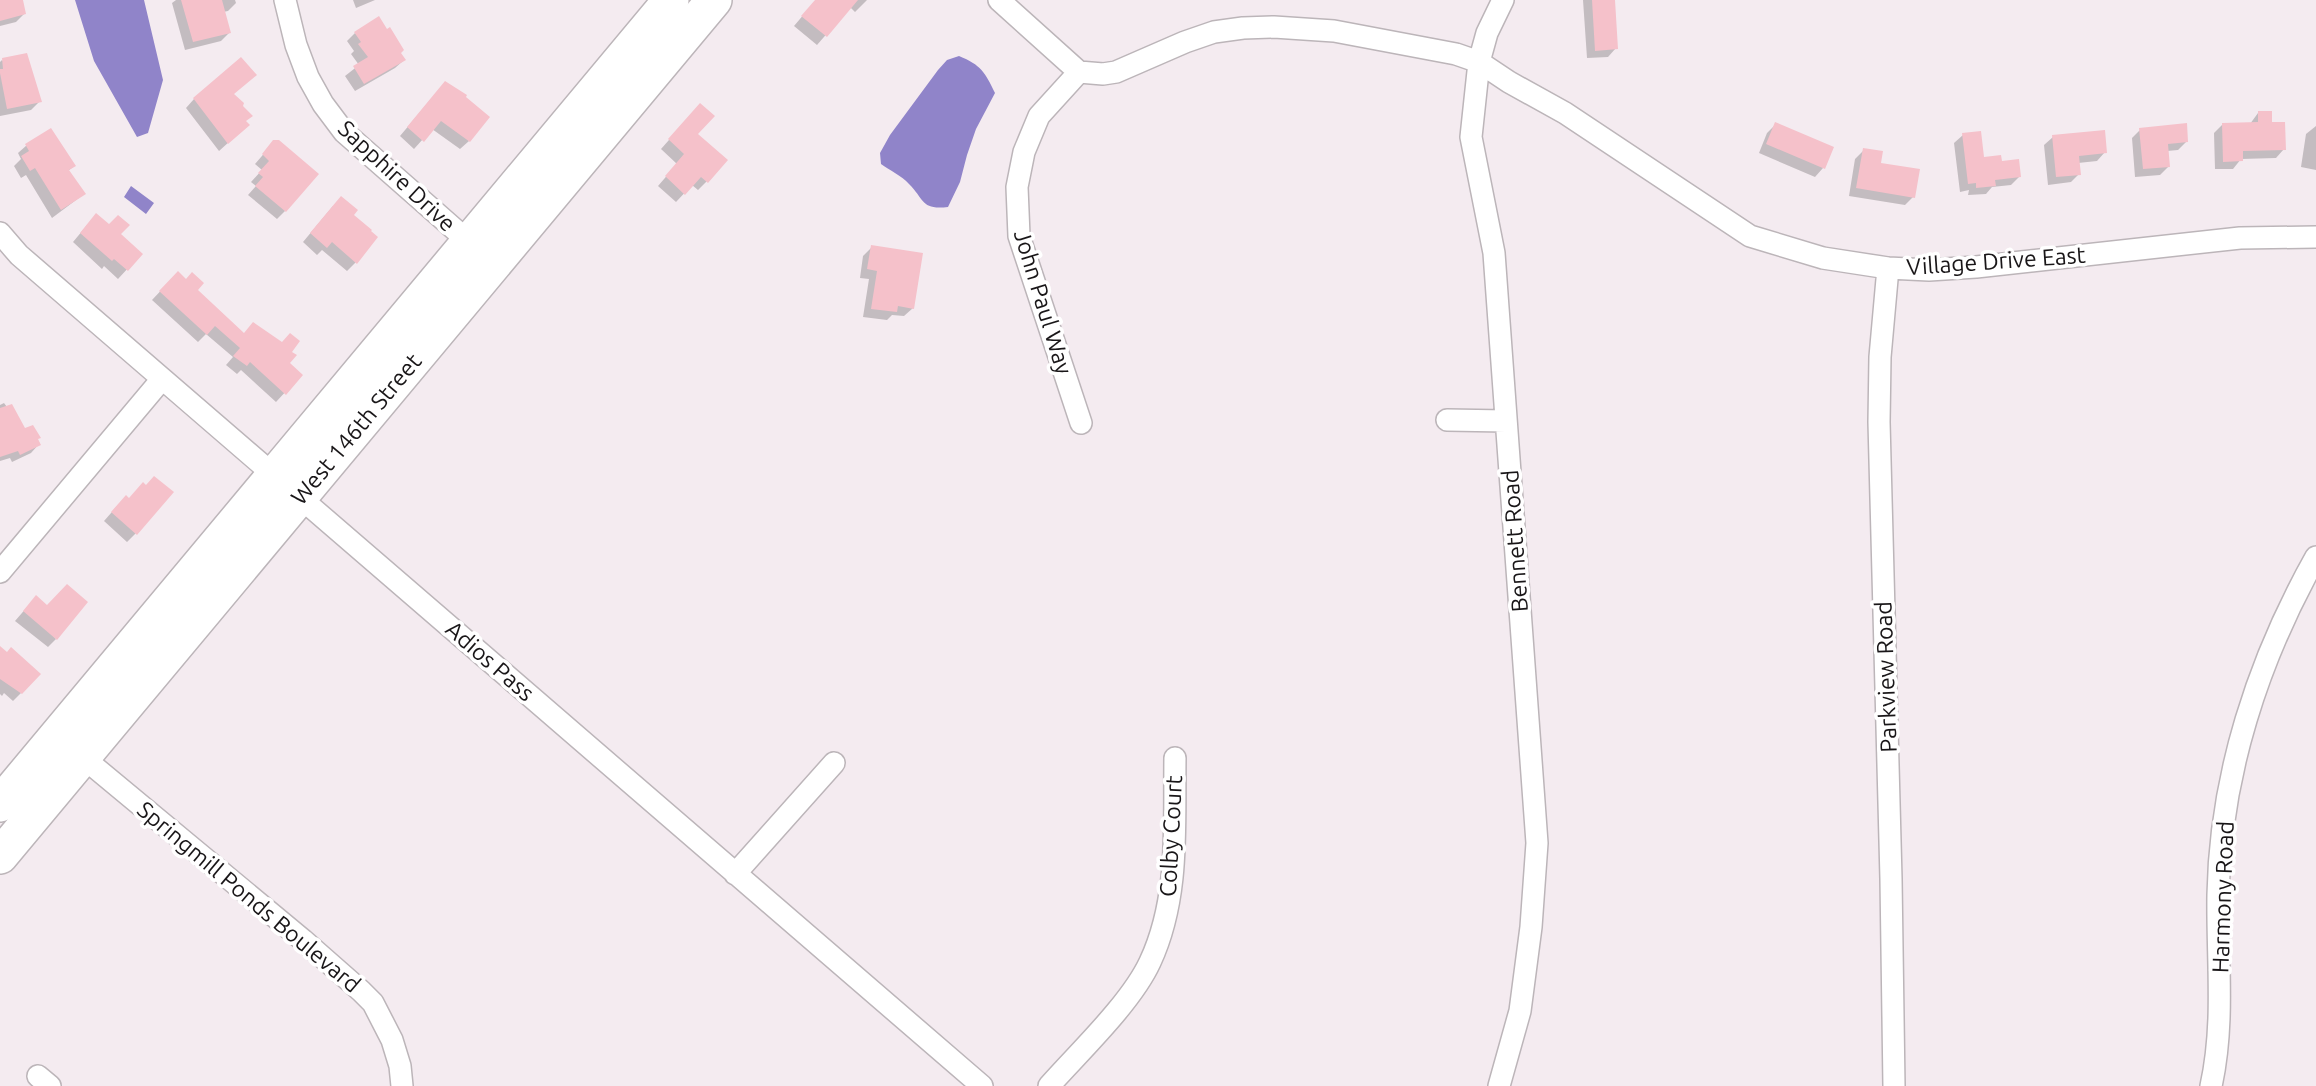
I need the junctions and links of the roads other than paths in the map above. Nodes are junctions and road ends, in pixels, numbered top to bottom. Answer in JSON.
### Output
{"nodes":[{"id":1,"x":285,"y":0,"type":"edge"},
{"id":2,"x":671,"y":0,"type":"edge"},
{"id":3,"x":714,"y":0,"type":"edge"},
{"id":4,"x":999,"y":0,"type":"edge"},
{"id":5,"x":1503,"y":0,"type":"edge"},
{"id":6,"x":1479,"y":62,"type":"junction"},
{"id":7,"x":1079,"y":72,"type":"junction"},
{"id":8,"x":0,"y":233,"type":"edge"},
{"id":9,"x":2316,"y":237,"type":"edge"},
{"id":10,"x":482,"y":252,"type":"junction"},
{"id":11,"x":1888,"y":268,"type":"junction"},
{"id":12,"x":162,"y":379,"type":"junction"},
{"id":13,"x":1447,"y":420,"type":"dead end"},
{"id":14,"x":1506,"y":421,"type":"junction"},
{"id":15,"x":1081,"y":423,"type":"dead end"},
{"id":16,"x":287,"y":485,"type":"junction"},
{"id":17,"x":2316,"y":557,"type":"edge"},
{"id":18,"x":0,"y":572,"type":"edge"},
{"id":19,"x":69,"y":747,"type":"junction"},
{"id":20,"x":1175,"y":758,"type":"dead end"},
{"id":21,"x":834,"y":763,"type":"dead end"},
{"id":22,"x":0,"y":804,"type":"edge"},
{"id":23,"x":0,"y":856,"type":"edge"},
{"id":24,"x":736,"y":874,"type":"junction"},
{"id":25,"x":402,"y":1086,"type":"edge"},
{"id":26,"x":982,"y":1086,"type":"edge"},
{"id":27,"x":1049,"y":1086,"type":"edge"},
{"id":28,"x":1499,"y":1086,"type":"edge"},
{"id":29,"x":1894,"y":1086,"type":"edge"},
{"id":30,"x":2211,"y":1086,"type":"edge"}],
"edges":[{"from":1,"to":10,"type":"street","name":"Sapphire Drive"},
{"from":2,"to":10,"type":"main road","name":"West 146th Street"},
{"from":3,"to":10,"type":"main road","name":"West 146th Street"},
{"from":4,"to":7,"type":"street"},
{"from":5,"to":6,"type":"street","name":"Bennett Road"},
{"from":6,"to":7,"type":"street","name":"Village Drive East"},
{"from":6,"to":11,"type":"street","name":"Village Drive East"},
{"from":6,"to":14,"type":"street","name":"Bennett Road"},
{"from":7,"to":15,"type":"street","name":"John Paul Way"},
{"from":8,"to":12,"type":"street","name":"Adios Pass"},
{"from":9,"to":11,"type":"street","name":"Village Drive East"},
{"from":10,"to":16,"type":"main road","name":"West 146th Street"},
{"from":11,"to":29,"type":"street","name":"Parkview Road"},
{"from":12,"to":16,"type":"street","name":"Adios Pass"},
{"from":12,"to":18,"type":"street"},
{"from":13,"to":14,"type":"street"},
{"from":14,"to":28,"type":"street","name":"Bennett Road"},
{"from":16,"to":19,"type":"main road","name":"West 146th Street"},
{"from":16,"to":24,"type":"street","name":"Adios Pass"},
{"from":17,"to":30,"type":"street","name":"Harmony Road"},
{"from":19,"to":22,"type":"main road","name":"West 146th Street"},
{"from":19,"to":23,"type":"main road","name":"West 146th Street"},
{"from":19,"to":25,"type":"street","name":"Springmill Ponds Boulevard"},
{"from":20,"to":27,"type":"street","name":"Colby Court"},
{"from":21,"to":24,"type":"street"},
{"from":24,"to":26,"type":"street","name":"Adios Pass"}]}
